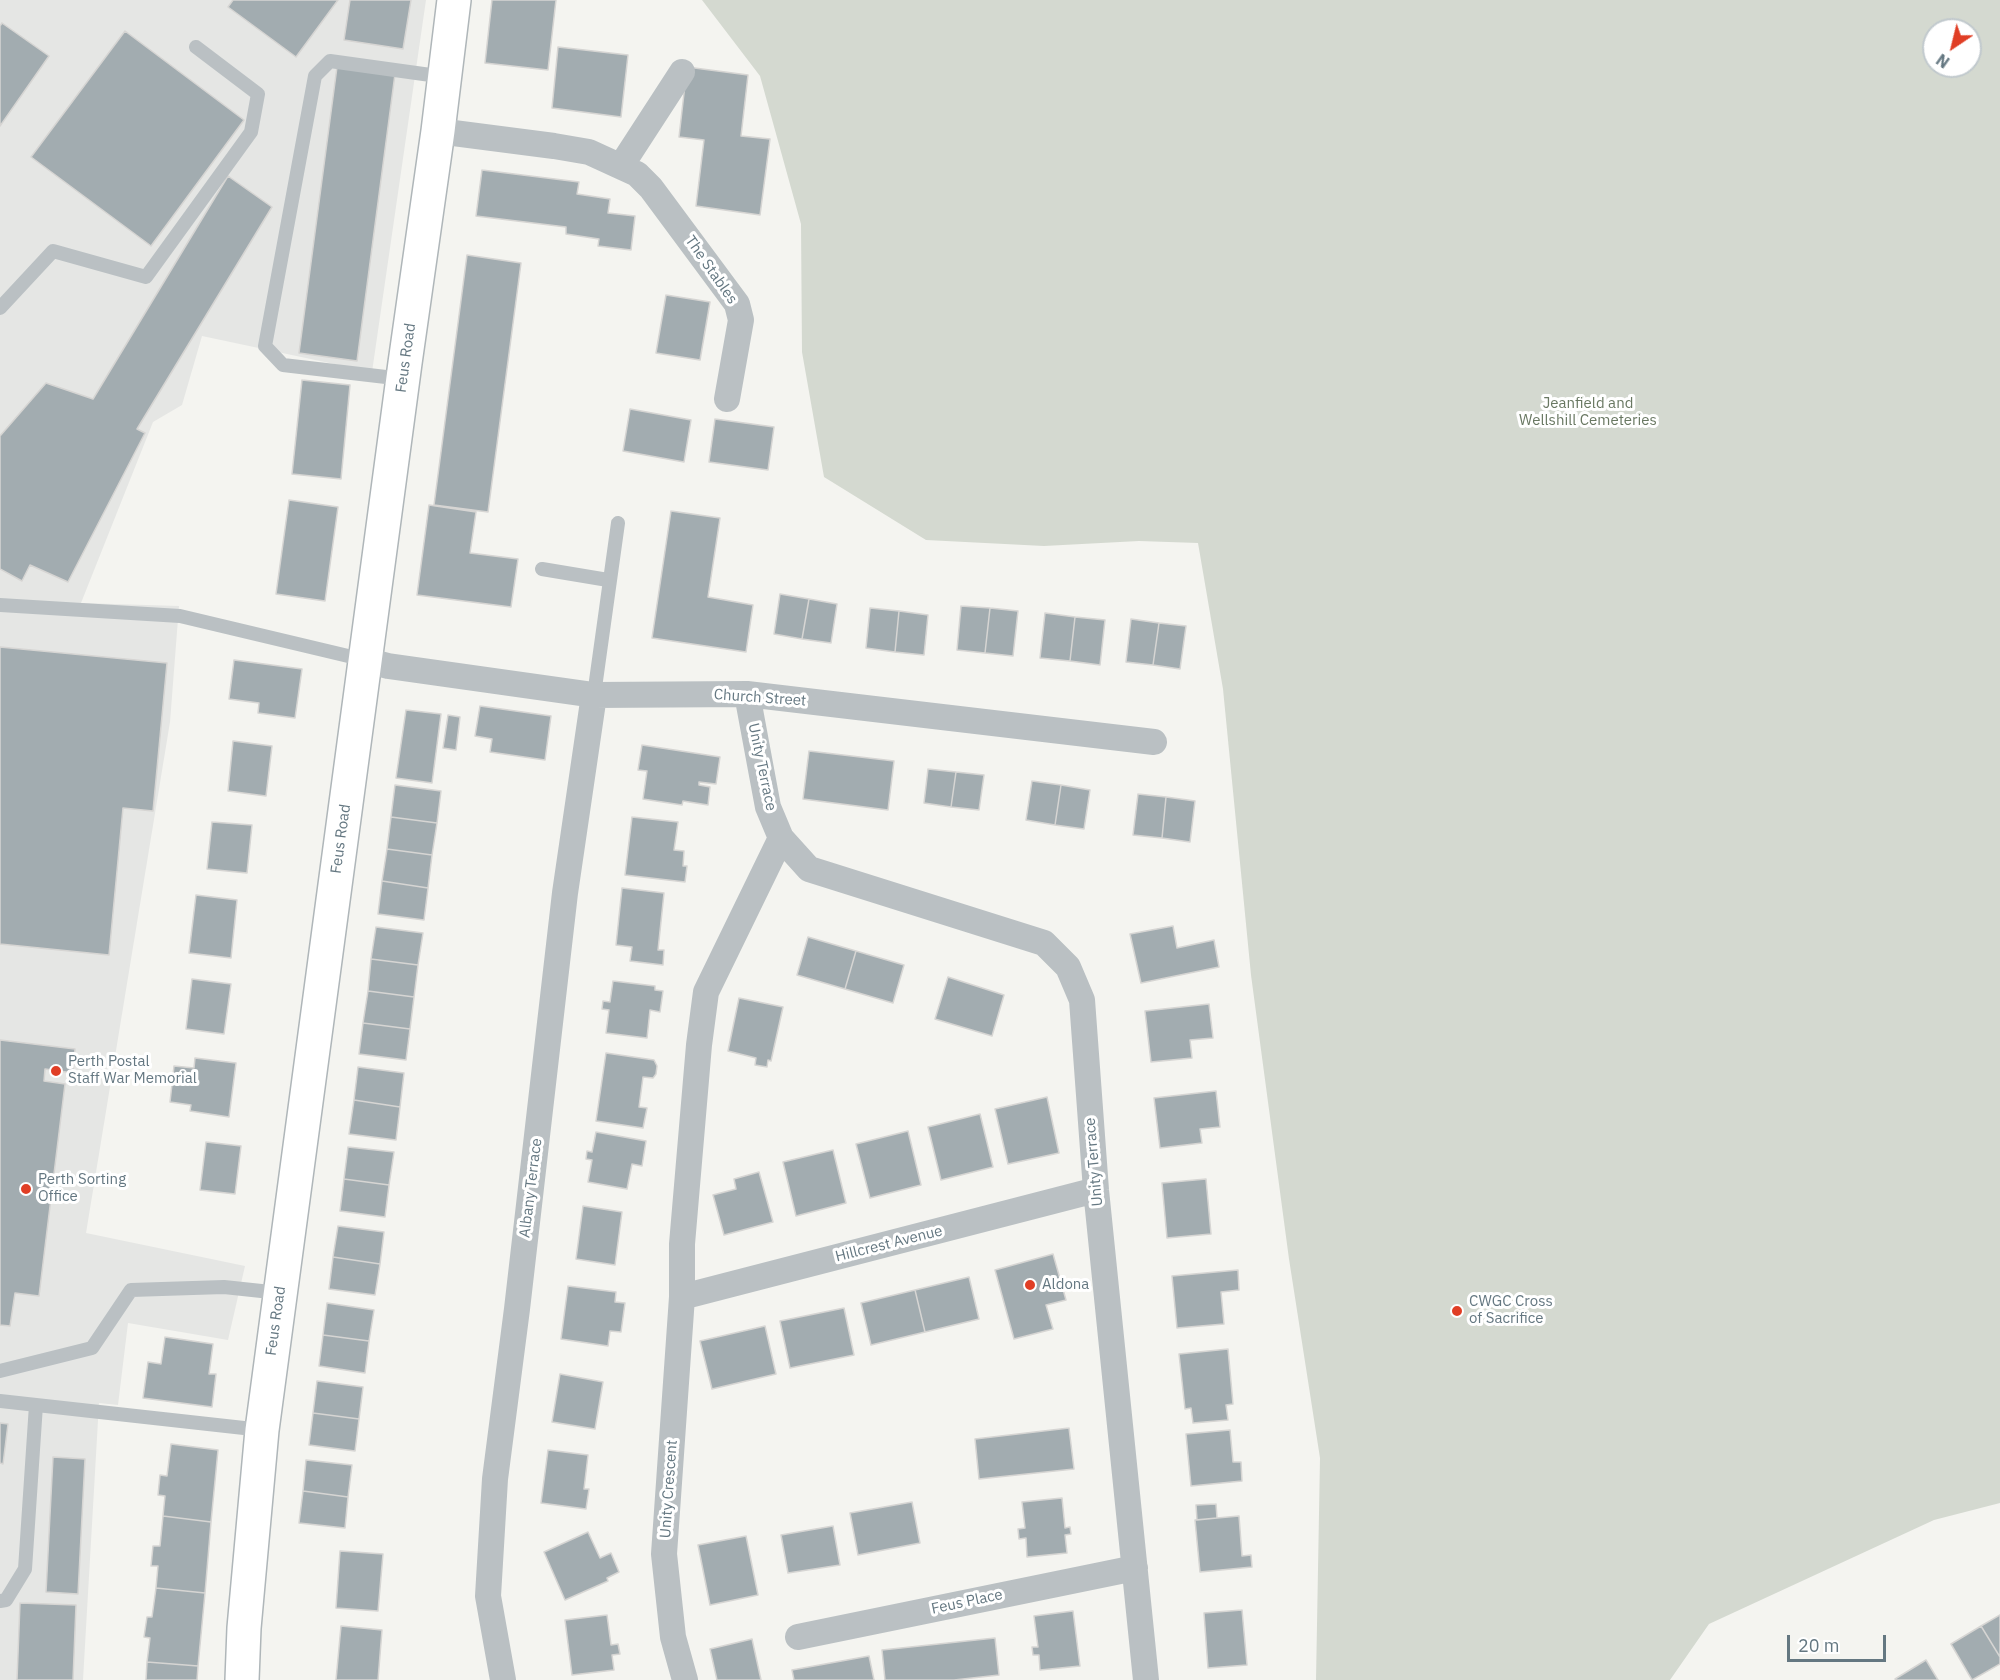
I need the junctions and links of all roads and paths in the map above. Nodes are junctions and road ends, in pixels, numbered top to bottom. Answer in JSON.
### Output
{"nodes":[{"id":1,"x":454,"y":0,"type":"edge"},
{"id":2,"x":196,"y":47,"type":"dead end"},
{"id":3,"x":682,"y":72,"type":"dead end"},
{"id":4,"x":445,"y":77,"type":"junction"},
{"id":5,"x":438,"y":131,"type":"junction"},
{"id":6,"x":621,"y":166,"type":"junction"},
{"id":7,"x":0,"y":308,"type":"edge"},
{"id":8,"x":403,"y":379,"type":"junction"},
{"id":9,"x":728,"y":399,"type":"dead end"},
{"id":10,"x":618,"y":523,"type":"dead end"},
{"id":11,"x":542,"y":569,"type":"dead end"},
{"id":12,"x":609,"y":580,"type":"junction"},
{"id":13,"x":0,"y":605,"type":"edge"},
{"id":14,"x":365,"y":660,"type":"junction"},
{"id":15,"x":747,"y":694,"type":"junction"},
{"id":16,"x":594,"y":695,"type":"junction"},
{"id":17,"x":1154,"y":742,"type":"dead end"},
{"id":18,"x":781,"y":838,"type":"junction"},
{"id":19,"x":1096,"y":1190,"type":"junction"},
{"id":20,"x":280,"y":1293,"type":"junction"},
{"id":21,"x":682,"y":1297,"type":"junction"},
{"id":22,"x":0,"y":1371,"type":"edge"},
{"id":23,"x":0,"y":1401,"type":"edge"},
{"id":24,"x":36,"y":1405,"type":"junction"},
{"id":25,"x":262,"y":1430,"type":"junction"},
{"id":26,"x":1135,"y":1568,"type":"junction"},
{"id":27,"x":0,"y":1601,"type":"edge"},
{"id":28,"x":798,"y":1637,"type":"dead end"},
{"id":29,"x":242,"y":1680,"type":"edge"},
{"id":30,"x":503,"y":1680,"type":"edge"},
{"id":31,"x":685,"y":1680,"type":"edge"},
{"id":32,"x":1146,"y":1680,"type":"edge"}],
"edges":[{"from":1,"to":4,"type":"street","name":"Feus Road"},
{"from":2,"to":7,"type":"lane"},
{"from":3,"to":6,"type":"street"},
{"from":4,"to":5,"type":"street","name":"Feus Road"},
{"from":4,"to":8,"type":"lane"},
{"from":5,"to":6,"type":"street","name":"The Stables"},
{"from":5,"to":8,"type":"street","name":"Feus Road"},
{"from":6,"to":9,"type":"street","name":"The Stables"},
{"from":8,"to":14,"type":"street","name":"Feus Road"},
{"from":10,"to":12,"type":"lane"},
{"from":11,"to":12,"type":"lane"},
{"from":12,"to":16,"type":"lane"},
{"from":13,"to":14,"type":"lane"},
{"from":14,"to":16,"type":"street","name":"Church Street"},
{"from":14,"to":20,"type":"street","name":"Feus Road"},
{"from":15,"to":16,"type":"street","name":"Church Street"},
{"from":15,"to":17,"type":"street","name":"Church Street"},
{"from":15,"to":18,"type":"street","name":"Unity Terrace"},
{"from":16,"to":30,"type":"street","name":"Albany Terrace"},
{"from":18,"to":19,"type":"street","name":"Unity Terrace"},
{"from":18,"to":21,"type":"street"},
{"from":19,"to":21,"type":"street","name":"Hillcrest Avenue"},
{"from":19,"to":26,"type":"street","name":"Unity Terrace"},
{"from":20,"to":22,"type":"lane"},
{"from":20,"to":25,"type":"street","name":"Feus Road"},
{"from":21,"to":31,"type":"street","name":"Unity Crescent"},
{"from":23,"to":24,"type":"lane"},
{"from":24,"to":25,"type":"lane"},
{"from":24,"to":27,"type":"lane"},
{"from":25,"to":29,"type":"street","name":"Feus Road"},
{"from":26,"to":28,"type":"street","name":"Feus Place"},
{"from":26,"to":32,"type":"street","name":"Unity Terrace"}]}
